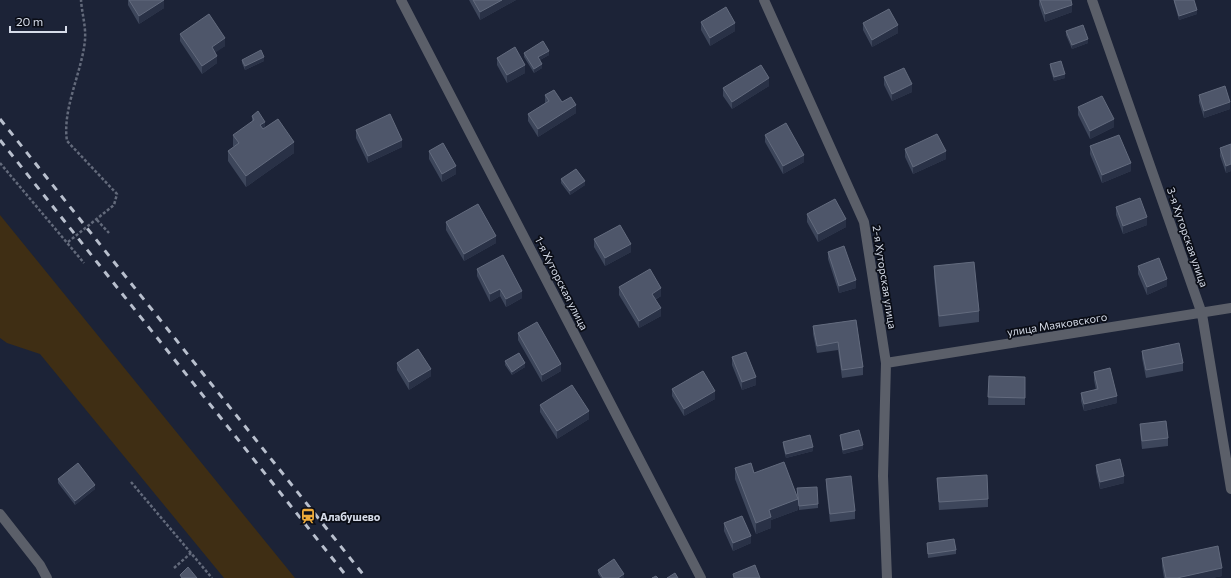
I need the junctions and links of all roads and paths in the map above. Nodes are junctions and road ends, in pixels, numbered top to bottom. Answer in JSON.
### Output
{"nodes":[{"id":1,"x":81,"y":0,"type":"edge"},
{"id":2,"x":401,"y":0,"type":"edge"},
{"id":3,"x":764,"y":0,"type":"edge"},
{"id":4,"x":1092,"y":0,"type":"edge"},
{"id":5,"x":0,"y":163,"type":"edge"},
{"id":6,"x":98,"y":220,"type":"junction"},
{"id":7,"x":109,"y":233,"type":"dead end"},
{"id":8,"x":68,"y":242,"type":"junction"},
{"id":9,"x":84,"y":263,"type":"dead end"},
{"id":10,"x":1231,"y":308,"type":"edge"},
{"id":11,"x":1202,"y":314,"type":"junction"},
{"id":12,"x":886,"y":363,"type":"junction"},
{"id":13,"x":131,"y":482,"type":"dead end"},
{"id":14,"x":1231,"y":489,"type":"edge"},
{"id":15,"x":0,"y":514,"type":"edge"},
{"id":16,"x":191,"y":553,"type":"junction"},
{"id":17,"x":174,"y":568,"type":"dead end"},
{"id":18,"x":47,"y":578,"type":"edge"},
{"id":19,"x":212,"y":578,"type":"edge"},
{"id":20,"x":701,"y":578,"type":"edge"},
{"id":21,"x":887,"y":578,"type":"edge"}],
"edges":[{"from":1,"to":6,"type":"path"},
{"from":2,"to":20,"type":"street","name":"1-я Хуторская улица"},
{"from":3,"to":12,"type":"street","name":"2-я Хуторская улица"},
{"from":4,"to":11,"type":"street","name":"3-я Хуторская улица"},
{"from":5,"to":8,"type":"path"},
{"from":6,"to":7,"type":"path"},
{"from":6,"to":8,"type":"path"},
{"from":8,"to":9,"type":"path"},
{"from":10,"to":11,"type":"street","name":"улица Маяковского"},
{"from":11,"to":12,"type":"street","name":"улица Маяковского"},
{"from":11,"to":14,"type":"street","name":"3-я Хуторская улица"},
{"from":12,"to":21,"type":"street","name":"2-я Хуторская улица"},
{"from":13,"to":16,"type":"path"},
{"from":15,"to":18,"type":"street"},
{"from":16,"to":17,"type":"path"},
{"from":16,"to":19,"type":"path"}]}
